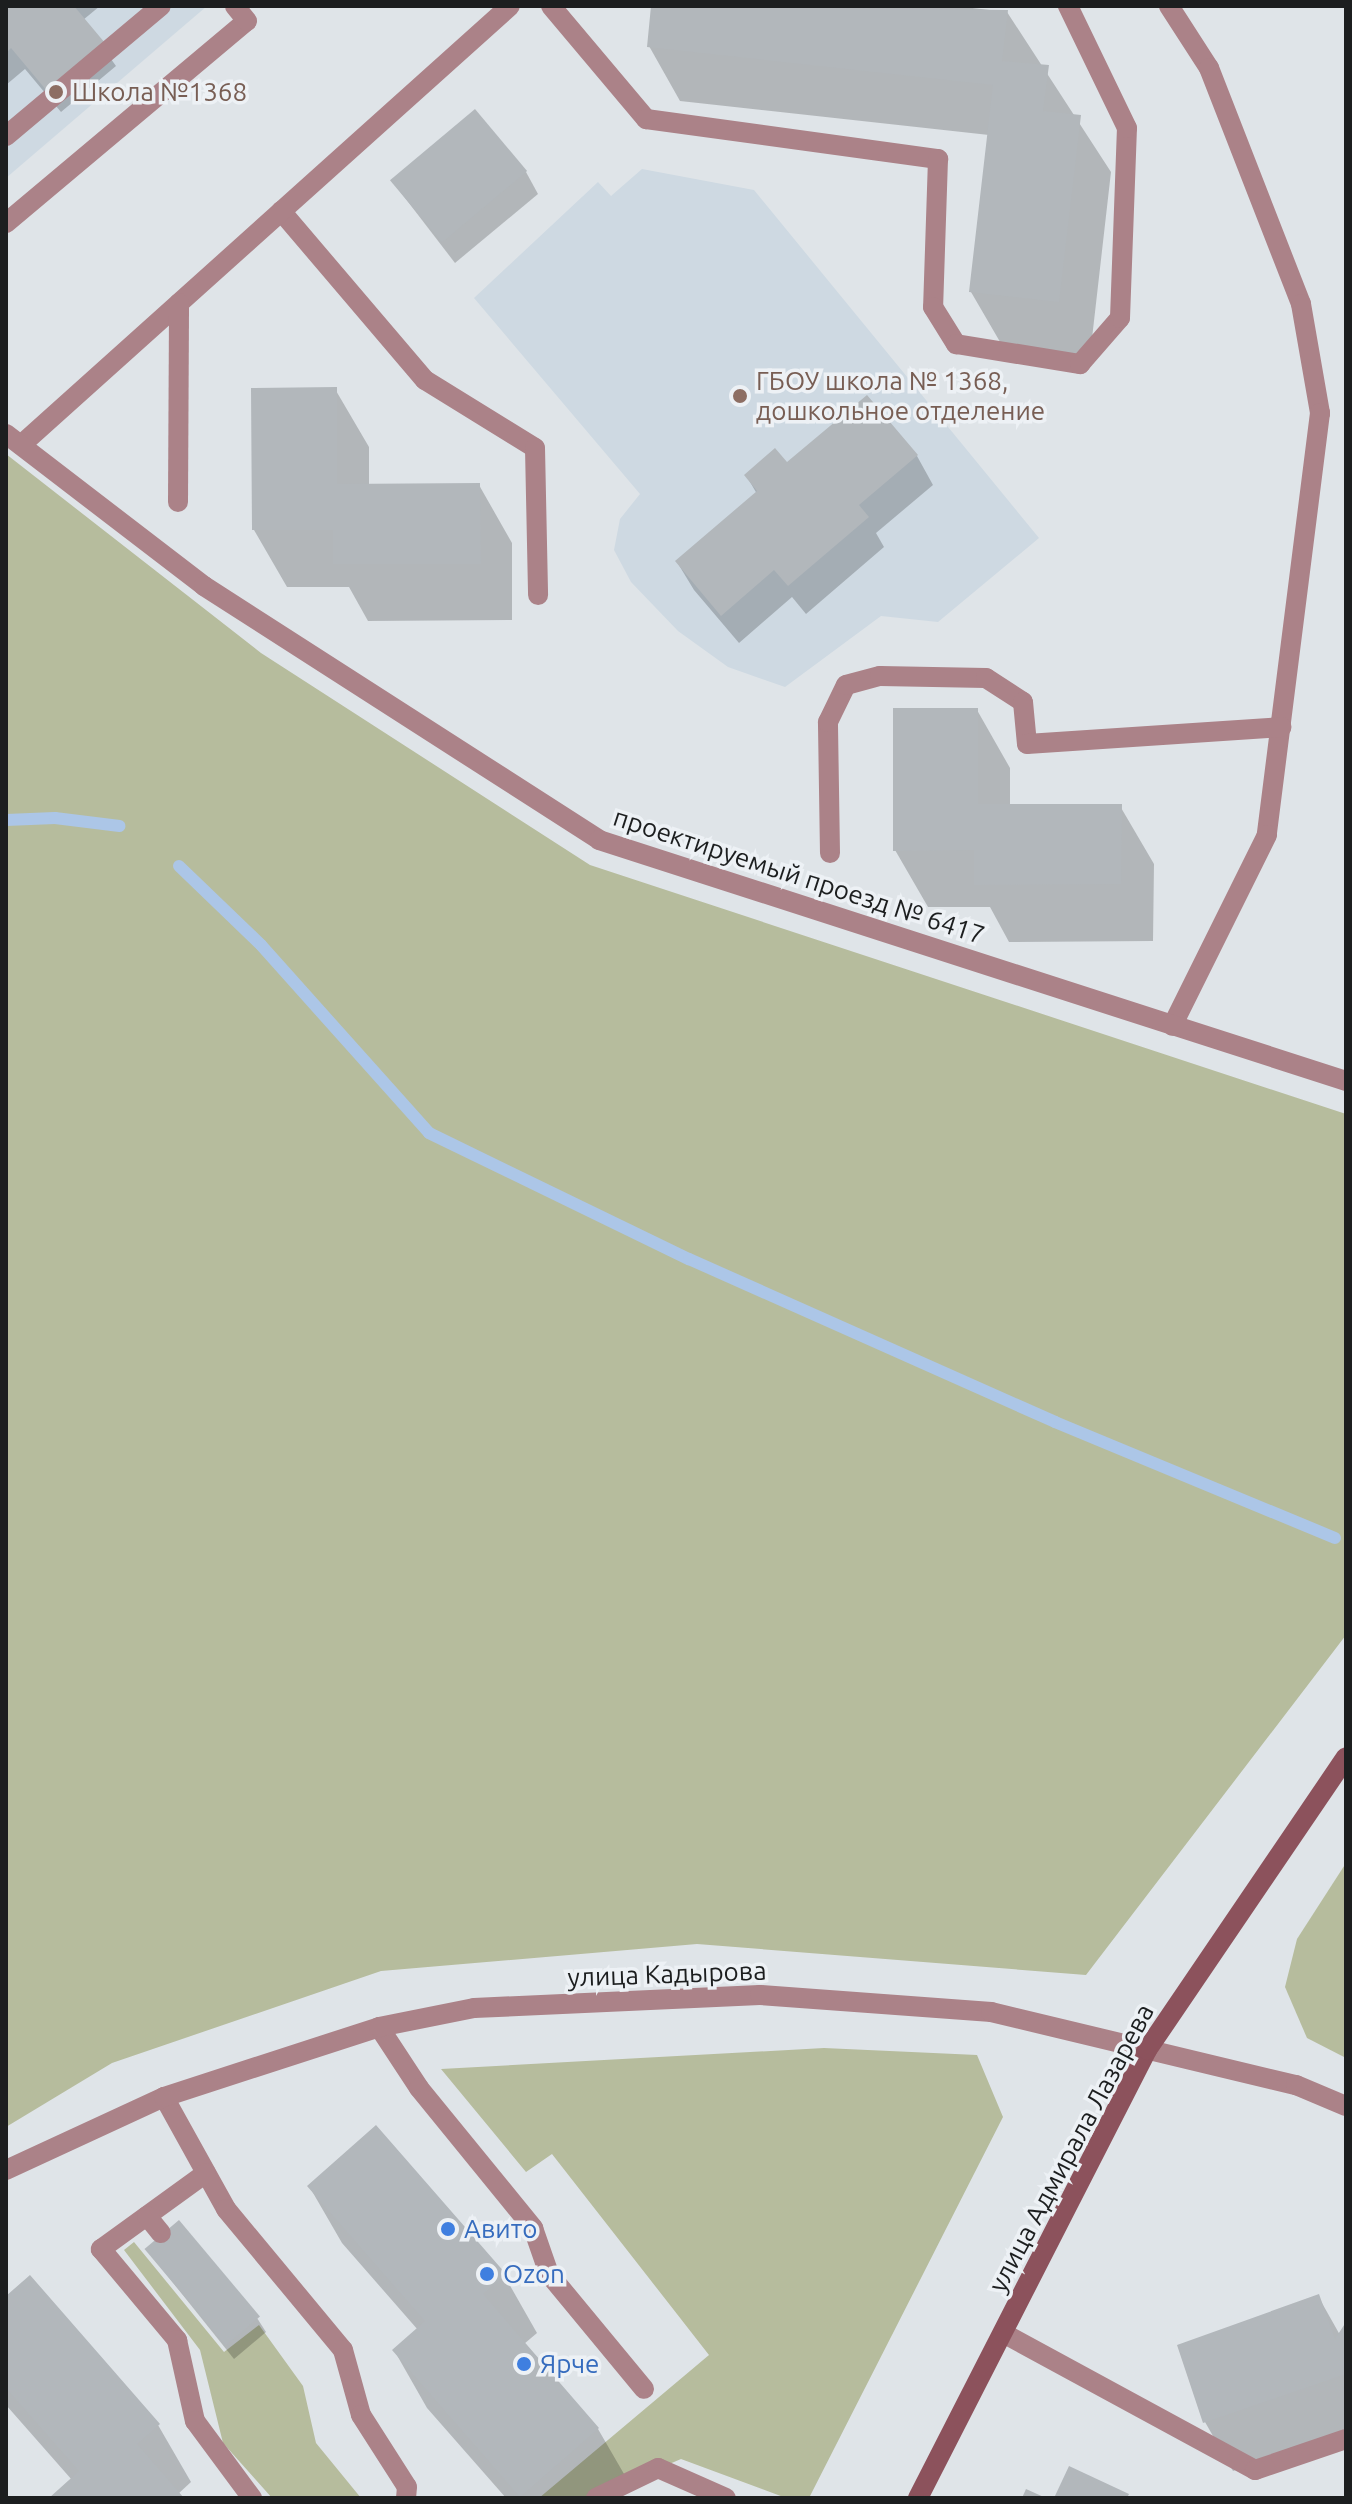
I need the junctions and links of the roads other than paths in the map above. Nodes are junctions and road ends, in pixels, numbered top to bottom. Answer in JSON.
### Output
{"nodes":[{"id":1,"x":161,"y":6,"type":"edge"},
{"id":2,"x":235,"y":6,"type":"edge"},
{"id":3,"x":510,"y":6,"type":"edge"},
{"id":4,"x":551,"y":6,"type":"edge"},
{"id":5,"x":1068,"y":6,"type":"edge"},
{"id":6,"x":1169,"y":6,"type":"edge"},
{"id":7,"x":6,"y":136,"type":"edge"},
{"id":8,"x":281,"y":211,"type":"junction"},
{"id":9,"x":6,"y":223,"type":"edge"},
{"id":10,"x":179,"y":303,"type":"junction"},
{"id":11,"x":13,"y":440,"type":"edge"},
{"id":12,"x":178,"y":502,"type":"dead end"},
{"id":13,"x":538,"y":595,"type":"dead end"},
{"id":14,"x":1281,"y":727,"type":"junction"},
{"id":15,"x":830,"y":853,"type":"dead end"},
{"id":16,"x":1172,"y":1026,"type":"junction"},
{"id":17,"x":1346,"y":1081,"type":"edge"},
{"id":18,"x":1346,"y":1757,"type":"edge"},
{"id":19,"x":379,"y":2027,"type":"junction"},
{"id":20,"x":1147,"y":2050,"type":"junction"},
{"id":21,"x":164,"y":2097,"type":"junction"},
{"id":22,"x":1346,"y":2106,"type":"edge"},
{"id":23,"x":6,"y":2170,"type":"edge"},
{"id":24,"x":206,"y":2173,"type":"junction"},
{"id":25,"x":147,"y":2216,"type":"junction"},
{"id":26,"x":161,"y":2233,"type":"dead end"},
{"id":27,"x":1003,"y":2333,"type":"junction"},
{"id":28,"x":644,"y":2389,"type":"dead end"},
{"id":29,"x":1346,"y":2439,"type":"edge"},
{"id":30,"x":252,"y":2498,"type":"edge"},
{"id":31,"x":406,"y":2498,"type":"edge"},
{"id":32,"x":596,"y":2498,"type":"edge"},
{"id":33,"x":726,"y":2498,"type":"edge"},
{"id":34,"x":918,"y":2498,"type":"edge"}],
"edges":[{"from":1,"to":7,"type":"street"},
{"from":2,"to":9,"type":"street"},
{"from":3,"to":8,"type":"street"},
{"from":4,"to":5,"type":"street"},
{"from":6,"to":14,"type":"street"},
{"from":8,"to":10,"type":"street"},
{"from":8,"to":13,"type":"street"},
{"from":10,"to":11,"type":"street"},
{"from":10,"to":12,"type":"street"},
{"from":11,"to":16,"type":"street","name":"проектируемый проезд № 6417"},
{"from":14,"to":15,"type":"street"},
{"from":14,"to":16,"type":"street"},
{"from":16,"to":17,"type":"street","name":"проектируемый проезд № 6417"},
{"from":18,"to":20,"type":"street","name":"улица Адмирала Лазарева"},
{"from":19,"to":20,"type":"street","name":"улица Кадырова"},
{"from":19,"to":21,"type":"street","name":"улица Кадырова"},
{"from":19,"to":28,"type":"street"},
{"from":20,"to":22,"type":"street","name":"улица Кадырова"},
{"from":20,"to":27,"type":"street","name":"улица Адмирала Лазарева"},
{"from":21,"to":23,"type":"street","name":"улица Кадырова"},
{"from":21,"to":24,"type":"street"},
{"from":24,"to":25,"type":"street"},
{"from":24,"to":31,"type":"street"},
{"from":25,"to":26,"type":"street"},
{"from":25,"to":30,"type":"street"},
{"from":27,"to":29,"type":"street"},
{"from":27,"to":34,"type":"street","name":"улица Адмирала Лазарева"},
{"from":32,"to":33,"type":"street"}]}
